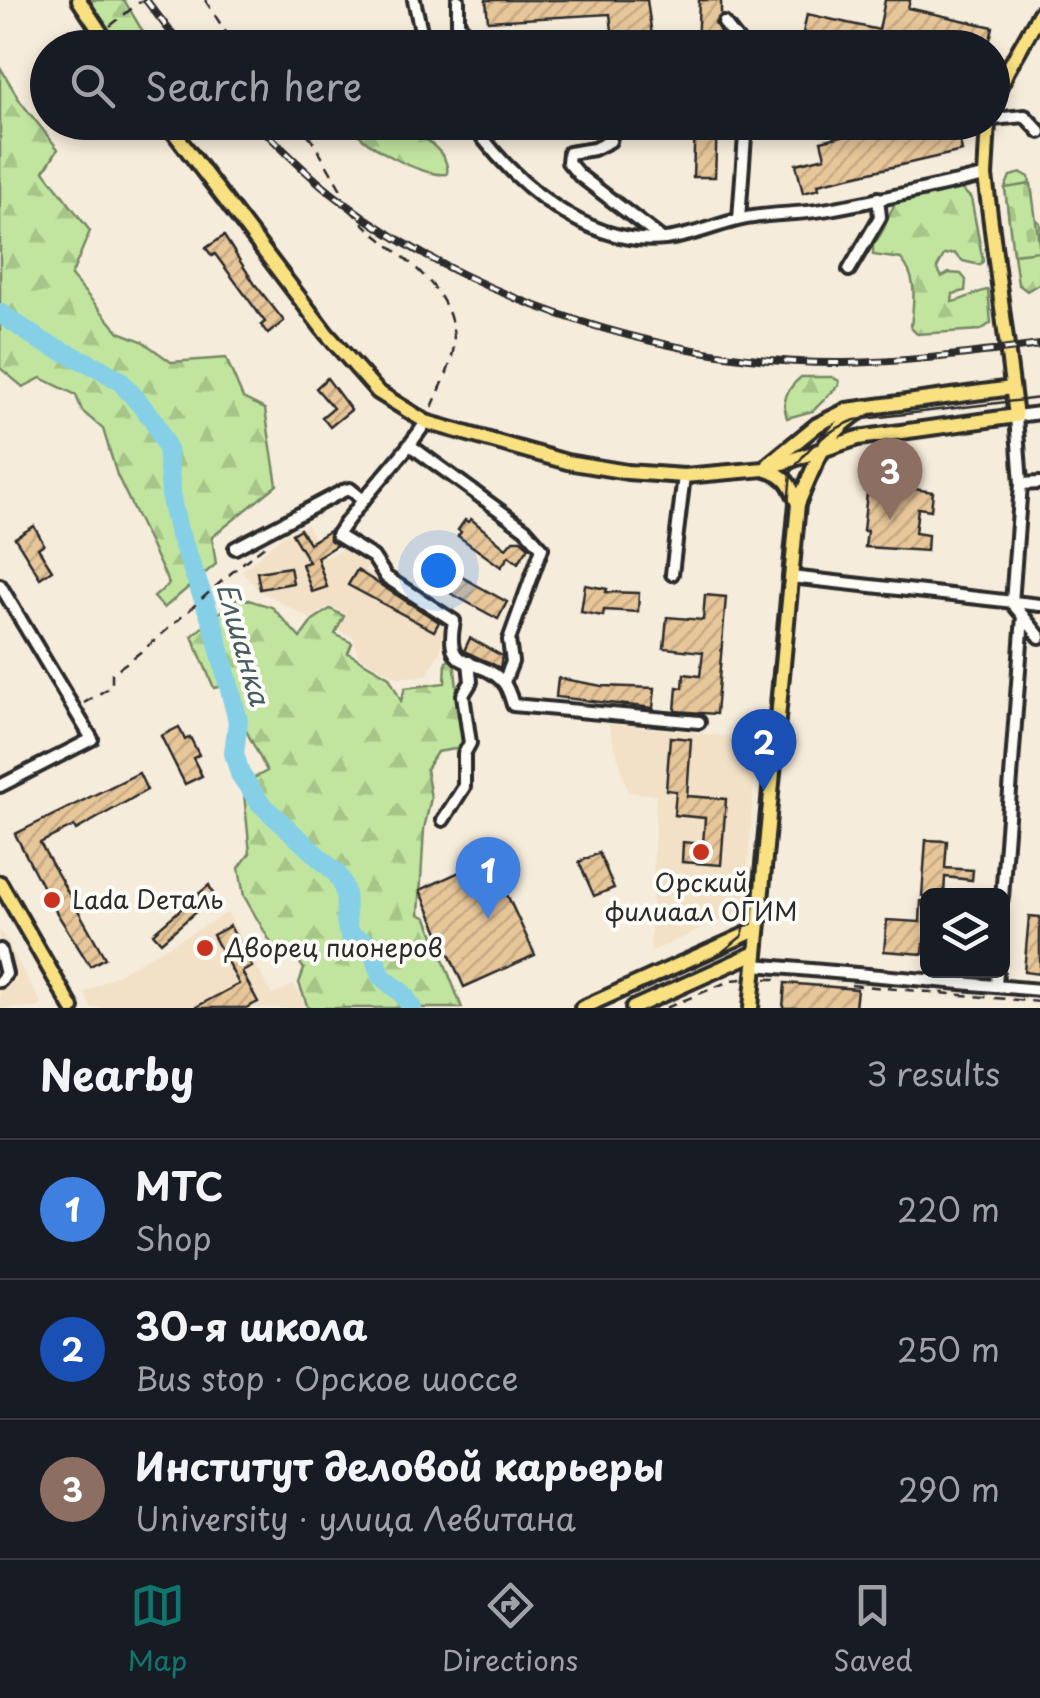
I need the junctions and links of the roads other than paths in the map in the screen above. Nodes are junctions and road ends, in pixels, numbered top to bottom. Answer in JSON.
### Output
{"nodes":[{"id":1,"x":79,"y":0,"type":"edge"},
{"id":2,"x":414,"y":0,"type":"edge"},
{"id":3,"x":458,"y":0,"type":"edge"},
{"id":4,"x":1040,"y":12,"type":"edge"},
{"id":5,"x":724,"y":23,"type":"dead end"},
{"id":6,"x":99,"y":30,"type":"edge"},
{"id":7,"x":421,"y":30,"type":"edge"},
{"id":8,"x":464,"y":30,"type":"edge"},
{"id":9,"x":730,"y":30,"type":"edge"},
{"id":10,"x":1010,"y":66,"type":"edge"},
{"id":11,"x":1010,"y":118,"type":"edge"},
{"id":12,"x":1040,"y":132,"type":"edge"},
{"id":13,"x":180,"y":140,"type":"edge"},
{"id":14,"x":486,"y":140,"type":"edge"},
{"id":15,"x":610,"y":140,"type":"edge"},
{"id":16,"x":745,"y":140,"type":"edge"},
{"id":17,"x":988,"y":140,"type":"edge"},
{"id":18,"x":985,"y":176,"type":"junction"},
{"id":19,"x":878,"y":198,"type":"junction"},
{"id":20,"x":739,"y":219,"type":"junction"},
{"id":21,"x":662,"y":240,"type":"junction"},
{"id":22,"x":850,"y":270,"type":"dead end"},
{"id":23,"x":1012,"y":388,"type":"junction"},
{"id":24,"x":868,"y":407,"type":"junction"},
{"id":25,"x":1040,"y":413,"type":"edge"},
{"id":26,"x":1016,"y":416,"type":"junction"},
{"id":27,"x":426,"y":422,"type":"junction"},
{"id":28,"x":411,"y":446,"type":"junction"},
{"id":29,"x":820,"y":452,"type":"junction"},
{"id":30,"x":764,"y":469,"type":"junction"},
{"id":31,"x":684,"y":476,"type":"junction"},
{"id":32,"x":1040,"y":483,"type":"edge"},
{"id":33,"x":1022,"y":484,"type":"junction"},
{"id":34,"x":361,"y":498,"type":"junction"},
{"id":35,"x":798,"y":504,"type":"junction"},
{"id":36,"x":236,"y":548,"type":"dead end"},
{"id":37,"x":672,"y":574,"type":"dead end"},
{"id":38,"x":791,"y":577,"type":"junction"},
{"id":39,"x":0,"y":585,"type":"edge"},
{"id":40,"x":1012,"y":603,"type":"junction"},
{"id":41,"x":1040,"y":605,"type":"edge"},
{"id":42,"x":1022,"y":616,"type":"junction"},
{"id":43,"x":1040,"y":637,"type":"edge"},
{"id":44,"x":468,"y":662,"type":"junction"},
{"id":45,"x":504,"y":682,"type":"junction"},
{"id":46,"x":698,"y":722,"type":"dead end"},
{"id":47,"x":0,"y":786,"type":"edge"},
{"id":48,"x":443,"y":820,"type":"dead end"},
{"id":49,"x":0,"y":884,"type":"edge"},
{"id":50,"x":1003,"y":888,"type":"edge"},
{"id":51,"x":758,"y":929,"type":"junction"},
{"id":52,"x":0,"y":950,"type":"edge"},
{"id":53,"x":754,"y":966,"type":"junction"},
{"id":54,"x":996,"y":978,"type":"edge"},
{"id":55,"x":0,"y":981,"type":"edge"},
{"id":56,"x":996,"y":986,"type":"junction"},
{"id":57,"x":1040,"y":990,"type":"edge"},
{"id":58,"x":72,"y":1008,"type":"edge"},
{"id":59,"x":582,"y":1008,"type":"edge"},
{"id":60,"x":633,"y":1008,"type":"edge"},
{"id":61,"x":751,"y":1008,"type":"edge"}],
"edges":[{"from":1,"to":6,"type":"main road"},
{"from":2,"to":7,"type":"street"},
{"from":3,"to":8,"type":"street"},
{"from":4,"to":10,"type":"main road"},
{"from":5,"to":9,"type":"street"},
{"from":11,"to":12,"type":"street"},
{"from":13,"to":27,"type":"main road"},
{"from":14,"to":21,"type":"street"},
{"from":15,"to":21,"type":"street"},
{"from":16,"to":20,"type":"street"},
{"from":17,"to":18,"type":"main road"},
{"from":18,"to":19,"type":"street"},
{"from":18,"to":23,"type":"main road"},
{"from":19,"to":20,"type":"street"},
{"from":19,"to":22,"type":"street"},
{"from":20,"to":21,"type":"street"},
{"from":23,"to":24,"type":"main road"},
{"from":23,"to":26,"type":"main road"},
{"from":24,"to":29,"type":"main road"},
{"from":24,"to":30,"type":"main road"},
{"from":25,"to":26,"type":"street"},
{"from":26,"to":29,"type":"main road"},
{"from":26,"to":33,"type":"street"},
{"from":27,"to":28,"type":"street"},
{"from":27,"to":31,"type":"main road"},
{"from":28,"to":34,"type":"street"},
{"from":28,"to":45,"type":"street"},
{"from":29,"to":30,"type":"main road"},
{"from":29,"to":35,"type":"main road"},
{"from":30,"to":31,"type":"main road"},
{"from":30,"to":35,"type":"main road"},
{"from":31,"to":37,"type":"street"},
{"from":32,"to":33,"type":"street"},
{"from":33,"to":40,"type":"street"},
{"from":34,"to":36,"type":"street"},
{"from":34,"to":44,"type":"street"},
{"from":35,"to":38,"type":"main road"},
{"from":38,"to":40,"type":"street"},
{"from":38,"to":51,"type":"main road"},
{"from":39,"to":47,"type":"street"},
{"from":40,"to":41,"type":"street"},
{"from":40,"to":42,"type":"street"},
{"from":42,"to":43,"type":"street"},
{"from":42,"to":50,"type":"street"},
{"from":44,"to":45,"type":"street"},
{"from":44,"to":48,"type":"street"},
{"from":45,"to":46,"type":"street"},
{"from":49,"to":58,"type":"main road"},
{"from":51,"to":53,"type":"main road"},
{"from":51,"to":59,"type":"main road"},
{"from":52,"to":55,"type":"street"},
{"from":53,"to":56,"type":"street"},
{"from":53,"to":60,"type":"main road"},
{"from":53,"to":61,"type":"main road"},
{"from":54,"to":56,"type":"street"},
{"from":56,"to":57,"type":"street"}]}
